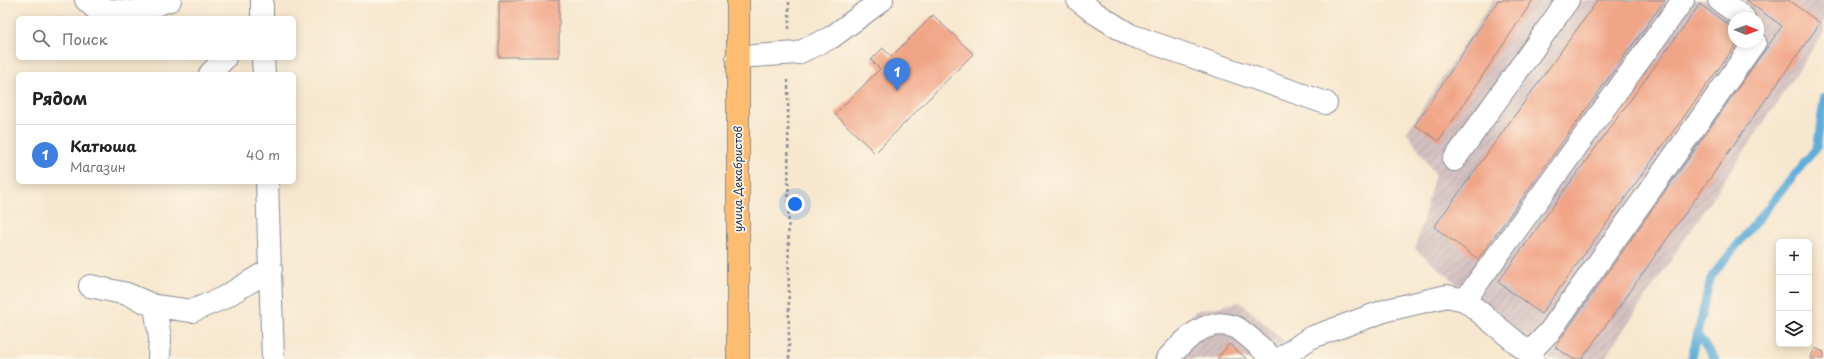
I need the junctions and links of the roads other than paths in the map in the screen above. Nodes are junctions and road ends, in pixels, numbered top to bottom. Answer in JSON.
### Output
{"nodes":[{"id":1,"x":86,"y":0,"type":"edge"},
{"id":2,"x":170,"y":0,"type":"edge"},
{"id":3,"x":738,"y":0,"type":"edge"},
{"id":4,"x":882,"y":0,"type":"edge"},
{"id":5,"x":1078,"y":0,"type":"edge"},
{"id":6,"x":1568,"y":0,"type":"edge"},
{"id":7,"x":1683,"y":0,"type":"edge"},
{"id":8,"x":1719,"y":0,"type":"edge"},
{"id":9,"x":1736,"y":12,"type":"edge"},
{"id":10,"x":1751,"y":48,"type":"edge"},
{"id":11,"x":737,"y":57,"type":"junction"},
{"id":12,"x":223,"y":60,"type":"edge"},
{"id":13,"x":263,"y":60,"type":"edge"},
{"id":14,"x":212,"y":72,"type":"edge"},
{"id":15,"x":264,"y":72,"type":"edge"},
{"id":16,"x":1326,"y":103,"type":"dead end"},
{"id":17,"x":1454,"y":160,"type":"dead end"},
{"id":18,"x":267,"y":184,"type":"edge"},
{"id":19,"x":271,"y":269,"type":"junction"},
{"id":20,"x":90,"y":286,"type":"dead end"},
{"id":21,"x":1465,"y":300,"type":"junction"},
{"id":22,"x":155,"y":306,"type":"junction"},
{"id":23,"x":1531,"y":356,"type":"edge"},
{"id":24,"x":159,"y":359,"type":"edge"},
{"id":25,"x":273,"y":359,"type":"edge"},
{"id":26,"x":738,"y":359,"type":"edge"},
{"id":27,"x":1167,"y":359,"type":"edge"},
{"id":28,"x":1273,"y":359,"type":"edge"},
{"id":29,"x":1280,"y":359,"type":"edge"}],
"edges":[{"from":1,"to":2,"type":"lane"},
{"from":3,"to":11,"type":"main road","name":"улица Декабристов"},
{"from":4,"to":11,"type":"lane"},
{"from":5,"to":16,"type":"lane"},
{"from":6,"to":17,"type":"lane"},
{"from":7,"to":21,"type":"lane"},
{"from":8,"to":9,"type":"lane"},
{"from":10,"to":23,"type":"lane"},
{"from":11,"to":26,"type":"main road","name":"улица Декабристов"},
{"from":12,"to":14,"type":"lane"},
{"from":13,"to":15,"type":"lane"},
{"from":18,"to":19,"type":"lane"},
{"from":19,"to":22,"type":"lane"},
{"from":19,"to":25,"type":"lane"},
{"from":20,"to":22,"type":"lane"},
{"from":21,"to":23,"type":"lane"},
{"from":21,"to":29,"type":"lane"},
{"from":22,"to":24,"type":"lane"},
{"from":27,"to":28,"type":"lane"}]}
